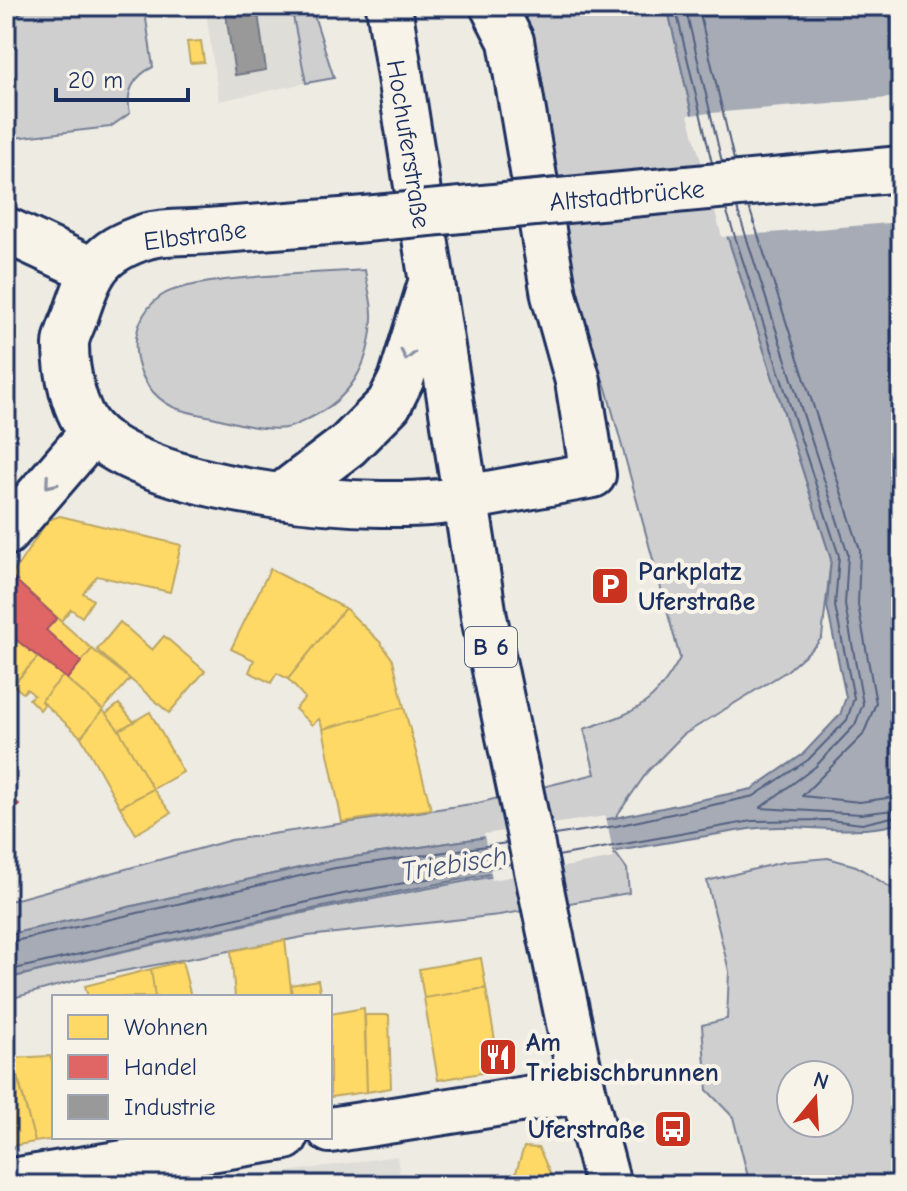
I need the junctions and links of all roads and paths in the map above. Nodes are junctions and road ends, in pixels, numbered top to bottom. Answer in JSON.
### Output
{"nodes":[{"id":1,"x":389,"y":6,"type":"edge"},
{"id":2,"x":493,"y":6,"type":"edge"},
{"id":3,"x":901,"y":169,"type":"edge"},
{"id":4,"x":354,"y":220,"type":"joint"},
{"id":5,"x":6,"y":230,"type":"edge"},
{"id":6,"x":92,"y":270,"type":"junction"},
{"id":7,"x":432,"y":281,"type":"junction"},
{"id":8,"x":93,"y":432,"type":"junction"},
{"id":9,"x":281,"y":496,"type":"junction"},
{"id":10,"x":466,"y":498,"type":"junction"},
{"id":11,"x":6,"y":533,"type":"edge"},
{"id":12,"x":583,"y":1090,"type":"junction"},
{"id":13,"x":332,"y":1130,"type":"edge"},
{"id":14,"x":272,"y":1139,"type":"edge"},
{"id":15,"x":6,"y":1182,"type":"edge"},
{"id":16,"x":608,"y":1185,"type":"edge"}],
"edges":[{"from":1,"to":7,"type":"main road","name":"Hochuferstraße","number":"B 6"},
{"from":2,"to":10,"type":"main road"},
{"from":3,"to":4,"type":"main road","name":"Altstadtbrücke","bridge":true},
{"from":4,"to":6,"type":"main road","name":"Elbstraße"},
{"from":5,"to":6,"type":"main road"},
{"from":6,"to":8,"type":"main road"},
{"from":7,"to":9,"type":"main road","one_way":true},
{"from":7,"to":10,"type":"main road","number":"B 6"},
{"from":8,"to":9,"type":"main road"},
{"from":8,"to":11,"type":"main road","one_way":true},
{"from":9,"to":10,"type":"main road"},
{"from":10,"to":12,"type":"main road","number":"B 6"},
{"from":12,"to":13,"type":"main road"},
{"from":12,"to":16,"type":"main road","number":"B 6"},
{"from":14,"to":15,"type":"main road"}]}
